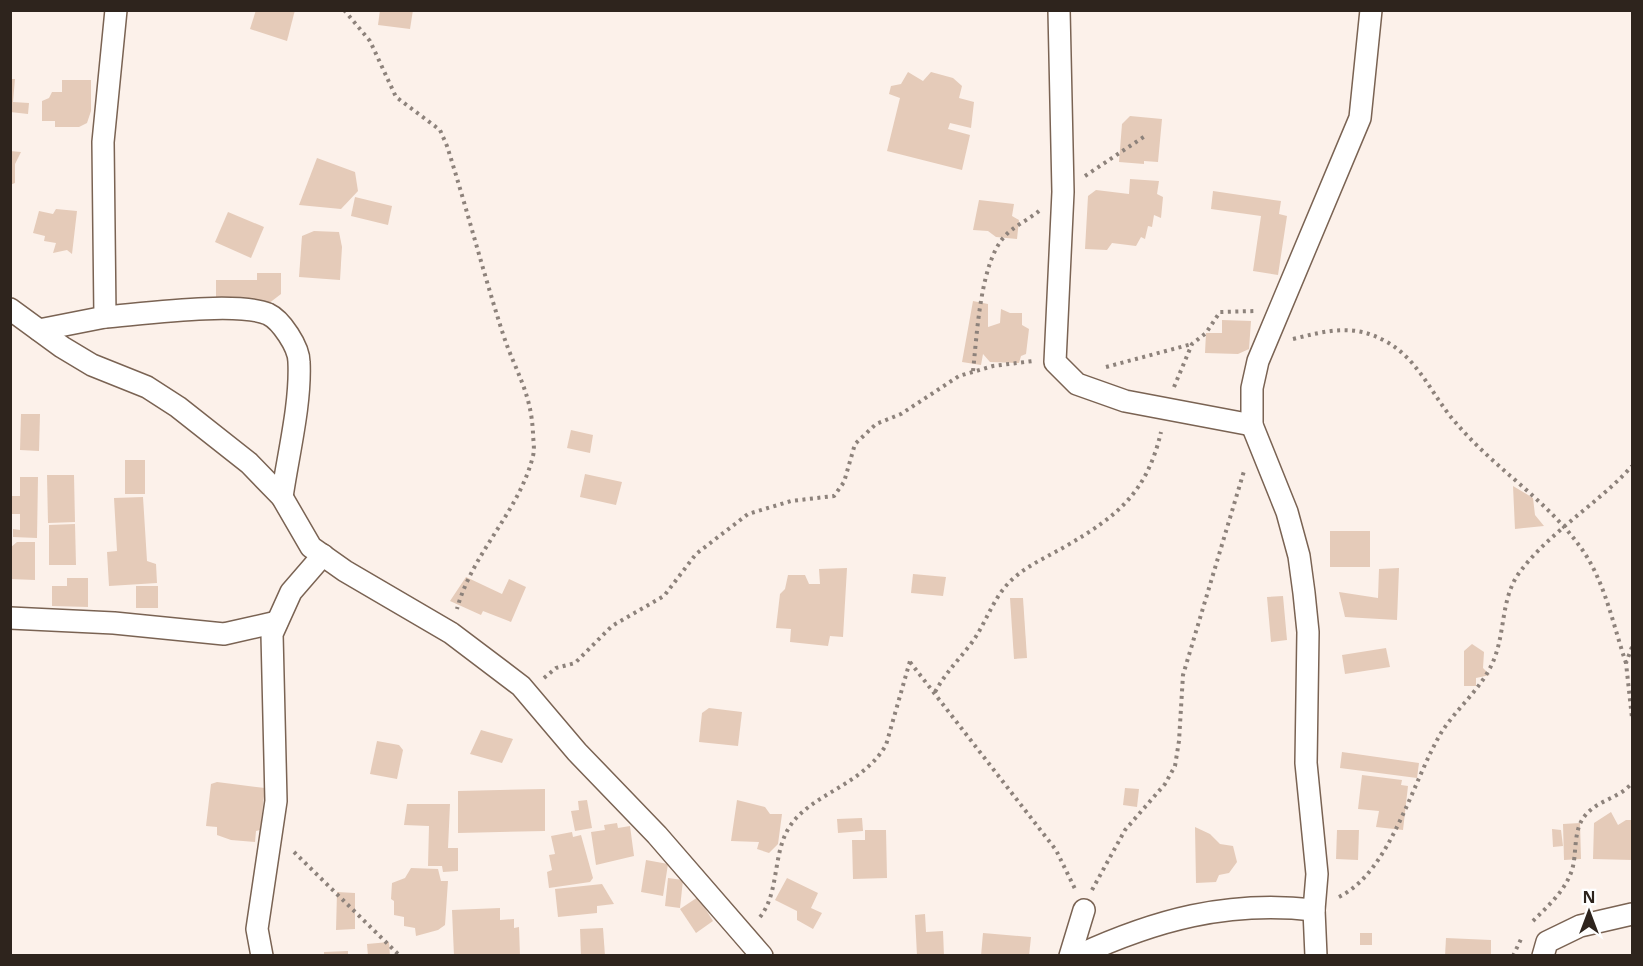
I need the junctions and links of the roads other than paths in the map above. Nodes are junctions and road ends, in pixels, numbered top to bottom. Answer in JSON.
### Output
{"nodes":[{"id":1,"x":116,"y":10,"type":"edge"},
{"id":2,"x":1059,"y":10,"type":"edge"},
{"id":3,"x":1371,"y":10,"type":"edge"},
{"id":4,"x":10,"y":309,"type":"edge"},
{"id":5,"x":105,"y":317,"type":"junction"},
{"id":6,"x":39,"y":330,"type":"junction"},
{"id":7,"x":1252,"y":425,"type":"junction"},
{"id":8,"x":282,"y":497,"type":"junction"},
{"id":9,"x":323,"y":555,"type":"junction"},
{"id":10,"x":10,"y":618,"type":"edge"},
{"id":11,"x":277,"y":622,"type":"junction"},
{"id":12,"x":1084,"y":910,"type":"road end"},
{"id":13,"x":1314,"y":910,"type":"junction"},
{"id":14,"x":1632,"y":914,"type":"edge"},
{"id":15,"x":262,"y":956,"type":"edge"},
{"id":16,"x":762,"y":956,"type":"edge"},
{"id":17,"x":1070,"y":956,"type":"edge"},
{"id":18,"x":1077,"y":956,"type":"edge"},
{"id":19,"x":1316,"y":956,"type":"edge"},
{"id":20,"x":1543,"y":956,"type":"edge"}],
"edges":[{"from":1,"to":5,"type":"street"},
{"from":2,"to":7,"type":"street"},
{"from":3,"to":7,"type":"street"},
{"from":4,"to":6,"type":"street"},
{"from":5,"to":6,"type":"street"},
{"from":5,"to":8,"type":"street"},
{"from":6,"to":8,"type":"street"},
{"from":7,"to":13,"type":"street"},
{"from":8,"to":9,"type":"street"},
{"from":9,"to":11,"type":"street"},
{"from":9,"to":16,"type":"street"},
{"from":10,"to":11,"type":"street"},
{"from":11,"to":15,"type":"street"},
{"from":12,"to":17,"type":"street"},
{"from":13,"to":18,"type":"street"},
{"from":13,"to":19,"type":"street"},
{"from":14,"to":20,"type":"street"}]}
